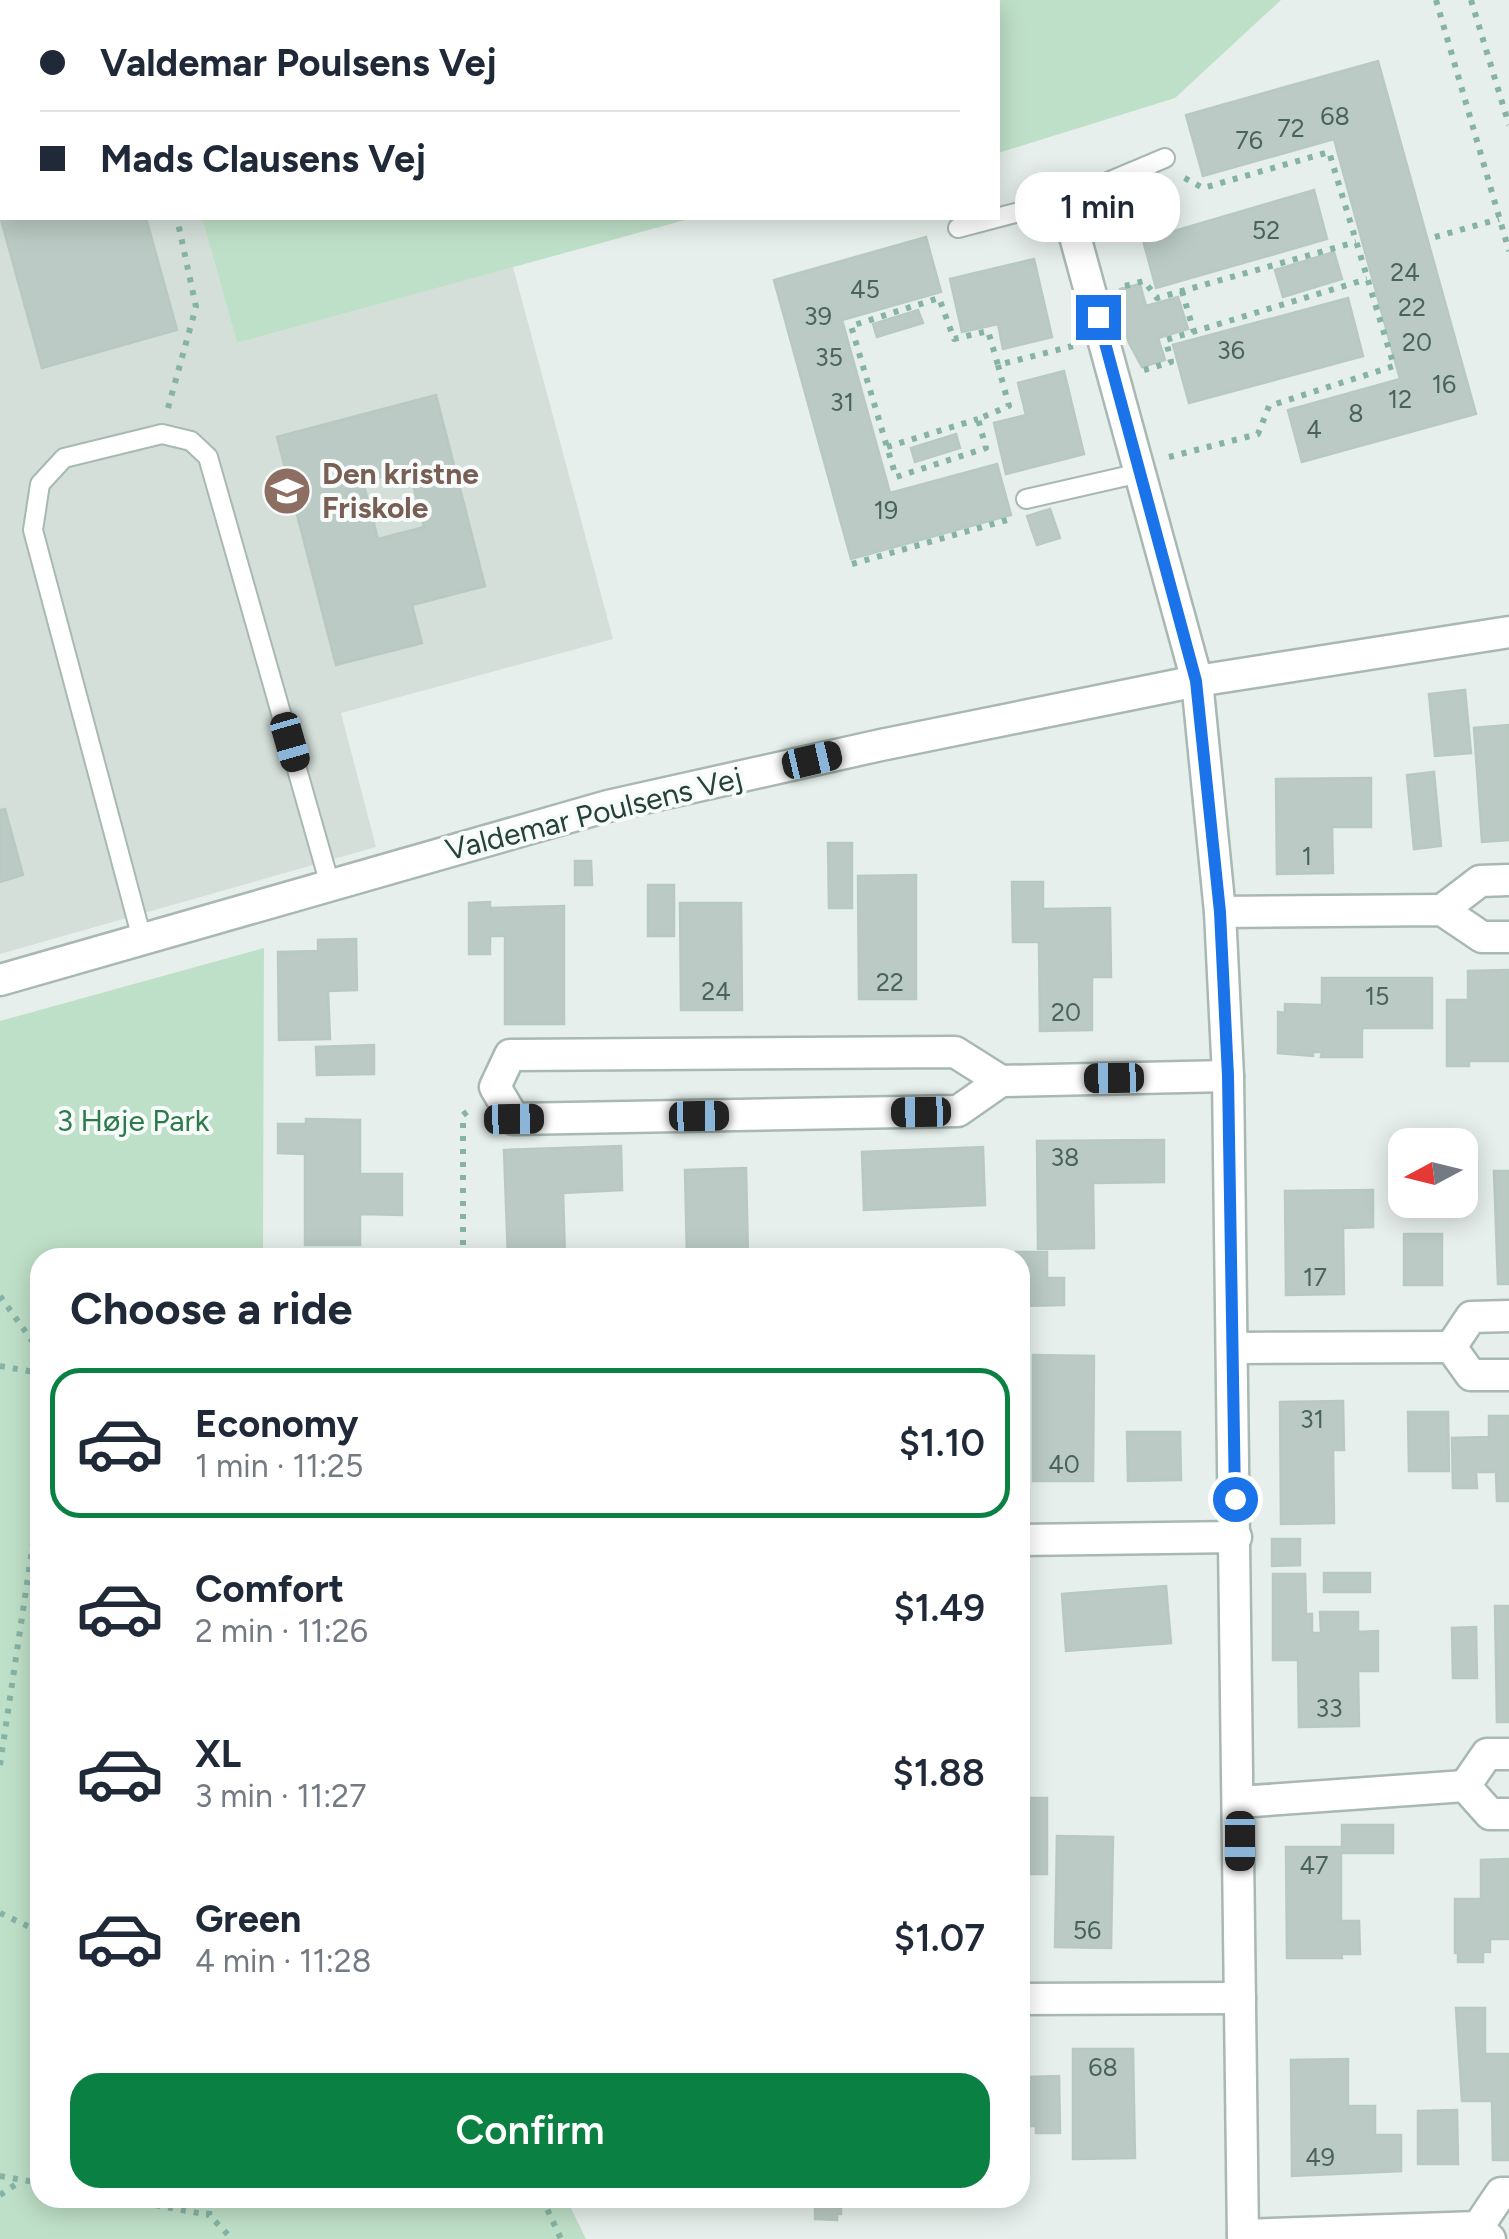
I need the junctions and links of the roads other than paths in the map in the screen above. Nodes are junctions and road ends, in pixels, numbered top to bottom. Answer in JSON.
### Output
{"nodes":[{"id":1,"x":1165,"y":158,"type":"road end"},
{"id":2,"x":1066,"y":200,"type":"junction"},
{"id":3,"x":1000,"y":217,"type":"edge"},
{"id":4,"x":989,"y":220,"type":"edge"},
{"id":5,"x":958,"y":228,"type":"dead end"},
{"id":6,"x":1139,"y":469,"type":"junction"},
{"id":7,"x":1026,"y":499,"type":"road end"},
{"id":8,"x":1509,"y":632,"type":"edge"},
{"id":9,"x":1196,"y":681,"type":"junction"},
{"id":10,"x":1509,"y":880,"type":"edge"},
{"id":11,"x":330,"y":886,"type":"junction"},
{"id":12,"x":1442,"y":910,"type":"junction"},
{"id":13,"x":1220,"y":912,"type":"junction"},
{"id":14,"x":1509,"y":937,"type":"edge"},
{"id":15,"x":142,"y":939,"type":"junction"},
{"id":16,"x":0,"y":980,"type":"edge"},
{"id":17,"x":1228,"y":1076,"type":"junction"},
{"id":18,"x":1001,"y":1081,"type":"junction"},
{"id":19,"x":1509,"y":1316,"type":"edge"},
{"id":20,"x":1451,"y":1347,"type":"junction"},
{"id":21,"x":1232,"y":1348,"type":"junction"},
{"id":22,"x":1509,"y":1375,"type":"edge"},
{"id":23,"x":1236,"y":1537,"type":"junction"},
{"id":24,"x":1030,"y":1540,"type":"edge"},
{"id":25,"x":1509,"y":1754,"type":"edge"},
{"id":26,"x":1465,"y":1786,"type":"junction"},
{"id":27,"x":1239,"y":1802,"type":"junction"},
{"id":28,"x":1509,"y":1814,"type":"edge"},
{"id":29,"x":1240,"y":1998,"type":"junction"},
{"id":30,"x":1030,"y":1999,"type":"edge"},
{"id":31,"x":1509,"y":2193,"type":"edge"},
{"id":32,"x":1484,"y":2233,"type":"edge"},
{"id":33,"x":1243,"y":2237,"type":"edge"}],
"edges":[{"from":1,"to":2,"type":"lane"},
{"from":2,"to":3,"type":"lane"},
{"from":2,"to":6,"type":"street"},
{"from":4,"to":5,"type":"lane"},
{"from":6,"to":7,"type":"lane"},
{"from":6,"to":9,"type":"street"},
{"from":8,"to":9,"type":"street","name":"Valdemar Poulsens Vej"},
{"from":9,"to":11,"type":"street","name":"Valdemar Poulsens Vej"},
{"from":9,"to":13,"type":"street"},
{"from":10,"to":12,"type":"street"},
{"from":11,"to":15,"type":"street","name":"Valdemar Poulsens Vej"},
{"from":11,"to":15,"type":"lane"},
{"from":12,"to":13,"type":"street"},
{"from":12,"to":14,"type":"street"},
{"from":13,"to":17,"type":"street"},
{"from":15,"to":16,"type":"street","name":"Valdemar Poulsens Vej"},
{"from":17,"to":18,"type":"street"},
{"from":17,"to":21,"type":"street"},
{"from":18,"to":18,"type":"street"},
{"from":19,"to":20,"type":"street"},
{"from":20,"to":21,"type":"street"},
{"from":20,"to":22,"type":"street"},
{"from":21,"to":23,"type":"street"},
{"from":23,"to":24,"type":"street"},
{"from":23,"to":27,"type":"street"},
{"from":25,"to":26,"type":"street"},
{"from":26,"to":27,"type":"street"},
{"from":26,"to":28,"type":"street"},
{"from":27,"to":29,"type":"street"},
{"from":29,"to":30,"type":"street"},
{"from":29,"to":33,"type":"street"},
{"from":31,"to":32,"type":"street"},
{"from":32,"to":33,"type":"street"}]}
